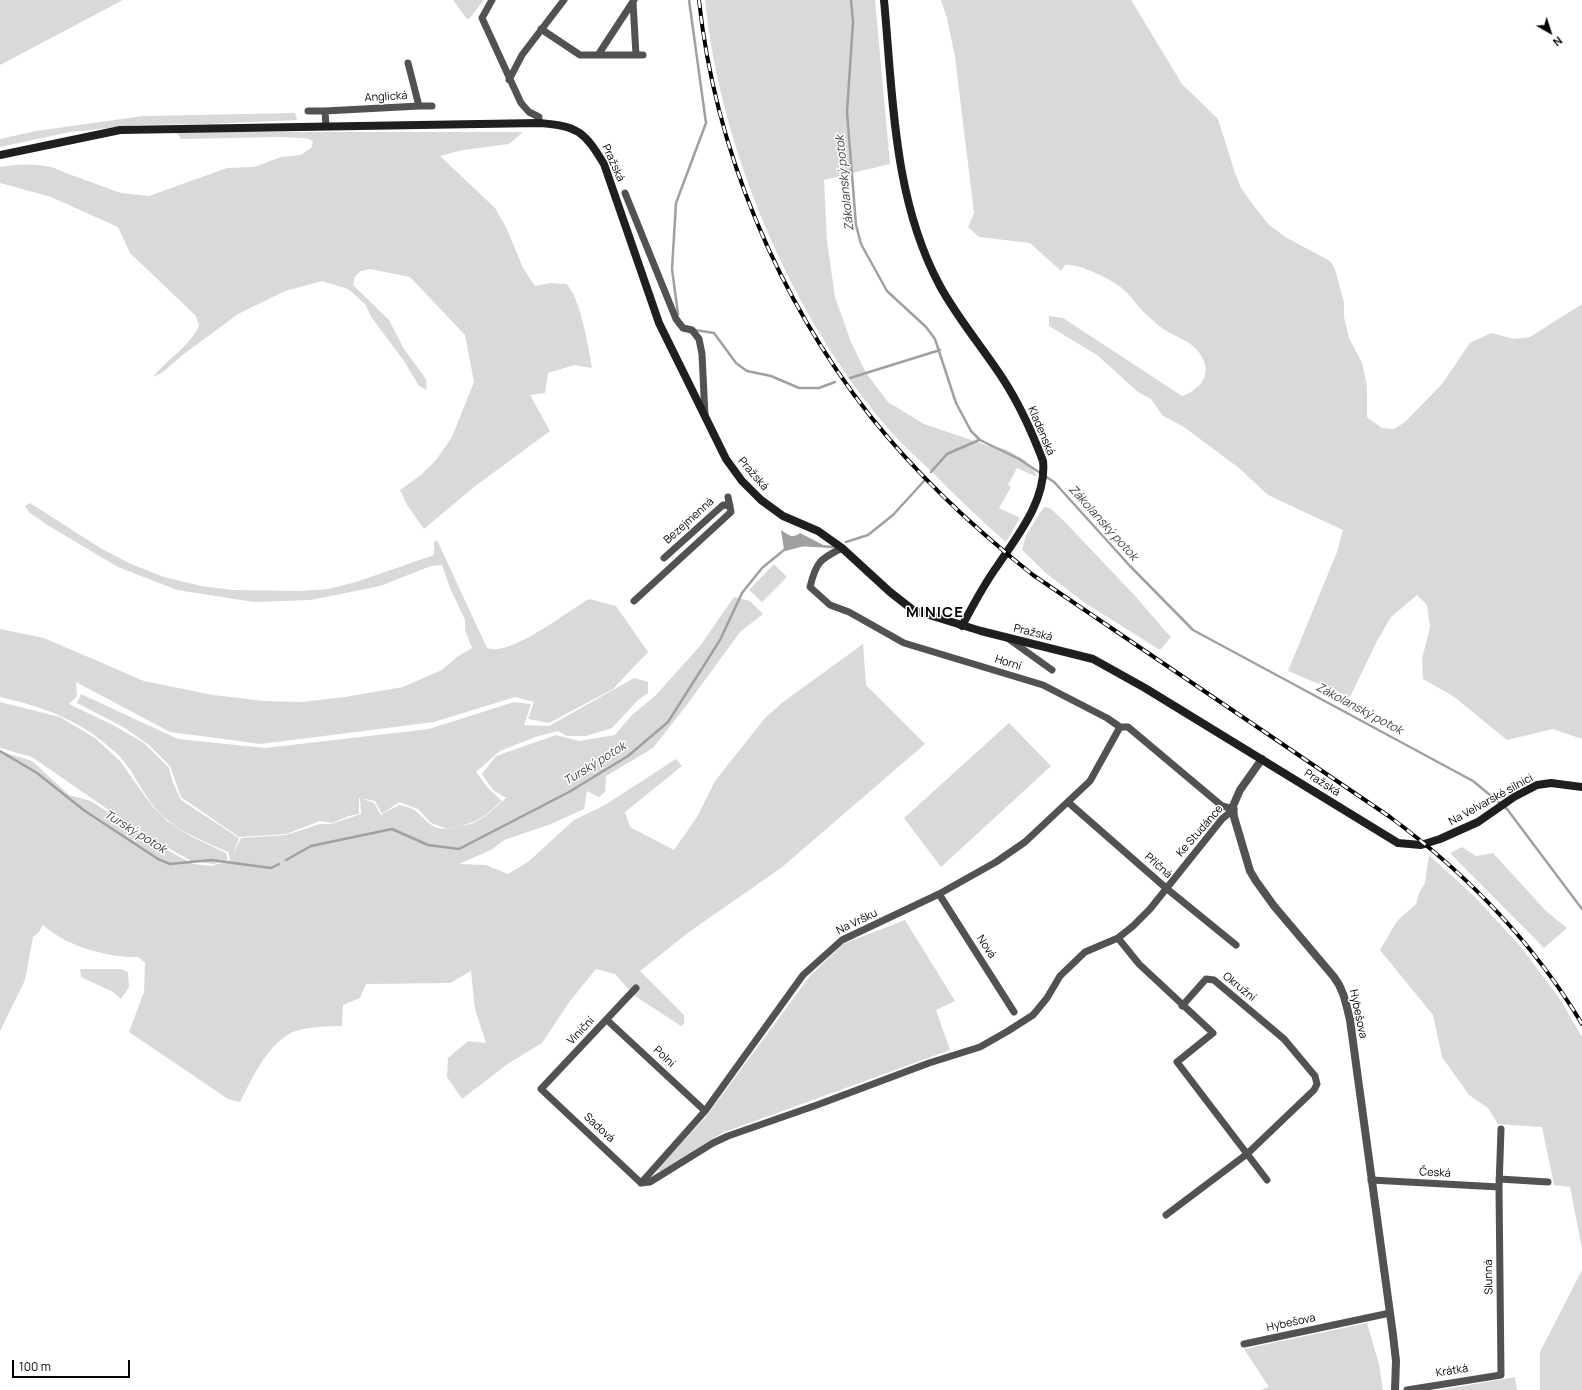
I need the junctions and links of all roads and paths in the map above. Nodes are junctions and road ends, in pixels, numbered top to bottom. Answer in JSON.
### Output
{"nodes":[{"id":1,"x":492,"y":0,"type":"edge"},
{"id":2,"x":564,"y":0,"type":"edge"},
{"id":3,"x":884,"y":0,"type":"edge"},
{"id":4,"x":633,"y":1,"type":"edge"},
{"id":5,"x":541,"y":29,"type":"junction"},
{"id":6,"x":598,"y":55,"type":"junction"},
{"id":7,"x":408,"y":63,"type":"dead end"},
{"id":8,"x":509,"y":80,"type":"junction"},
{"id":9,"x":419,"y":106,"type":"junction"},
{"id":10,"x":432,"y":106,"type":"dead end"},
{"id":11,"x":308,"y":111,"type":"dead end"},
{"id":12,"x":325,"y":111,"type":"junction"},
{"id":13,"x":539,"y":120,"type":"junction"},
{"id":14,"x":326,"y":126,"type":"junction"},
{"id":15,"x":0,"y":155,"type":"edge"},
{"id":16,"x":625,"y":192,"type":"dead end"},
{"id":17,"x":705,"y":418,"type":"junction"},
{"id":18,"x":728,"y":497,"type":"dead end"},
{"id":19,"x":730,"y":506,"type":"junction"},
{"id":20,"x":842,"y":548,"type":"junction"},
{"id":21,"x":664,"y":558,"type":"dead end"},
{"id":22,"x":634,"y":601,"type":"dead end"},
{"id":23,"x":962,"y":626,"type":"junction"},
{"id":24,"x":1006,"y":637,"type":"junction"},
{"id":25,"x":1052,"y":670,"type":"dead end"},
{"id":26,"x":1120,"y":727,"type":"junction"},
{"id":27,"x":1262,"y":758,"type":"junction"},
{"id":28,"x":1582,"y":787,"type":"edge"},
{"id":29,"x":1069,"y":803,"type":"junction"},
{"id":30,"x":1234,"y":809,"type":"junction"},
{"id":31,"x":1389,"y":838,"type":"joint"},
{"id":32,"x":1166,"y":888,"type":"junction"},
{"id":33,"x":939,"y":894,"type":"junction"},
{"id":34,"x":1118,"y":938,"type":"junction"},
{"id":35,"x":1236,"y":945,"type":"dead end"},
{"id":36,"x":636,"y":988,"type":"dead end"},
{"id":37,"x":1182,"y":1006,"type":"junction"},
{"id":38,"x":1014,"y":1012,"type":"dead end"},
{"id":39,"x":607,"y":1020,"type":"junction"},
{"id":40,"x":541,"y":1089,"type":"joint"},
{"id":41,"x":705,"y":1110,"type":"junction"},
{"id":42,"x":1501,"y":1130,"type":"dead end"},
{"id":43,"x":1247,"y":1154,"type":"junction"},
{"id":44,"x":1499,"y":1179,"type":"junction"},
{"id":45,"x":1267,"y":1180,"type":"dead end"},
{"id":46,"x":1371,"y":1180,"type":"junction"},
{"id":47,"x":1548,"y":1182,"type":"dead end"},
{"id":48,"x":641,"y":1183,"type":"junction"},
{"id":49,"x":1499,"y":1187,"type":"junction"},
{"id":50,"x":1166,"y":1215,"type":"dead end"},
{"id":51,"x":1390,"y":1313,"type":"junction"},
{"id":52,"x":1244,"y":1344,"type":"dead end"},
{"id":53,"x":1501,"y":1375,"type":"joint"},
{"id":54,"x":1396,"y":1390,"type":"edge"},
{"id":55,"x":1407,"y":1390,"type":"edge"}],
"edges":[{"from":1,"to":8,"type":"street"},
{"from":2,"to":5,"type":"street"},
{"from":3,"to":23,"type":"main road","name":"Kladenská"},
{"from":4,"to":6,"type":"street"},
{"from":4,"to":6,"type":"street"},
{"from":5,"to":6,"type":"street"},
{"from":5,"to":8,"type":"street"},
{"from":7,"to":9,"type":"street","name":"Anglická"},
{"from":8,"to":13,"type":"street"},
{"from":9,"to":10,"type":"street"},
{"from":9,"to":12,"type":"street","name":"Anglická"},
{"from":11,"to":12,"type":"street","name":"Anglická"},
{"from":12,"to":14,"type":"street"},
{"from":13,"to":14,"type":"main road","name":"Pražská"},
{"from":13,"to":17,"type":"main road","name":"Pražská"},
{"from":14,"to":15,"type":"main road","name":"Pražská"},
{"from":16,"to":17,"type":"street","name":"Pražská"},
{"from":17,"to":20,"type":"main road","name":"Pražská"},
{"from":18,"to":19,"type":"street"},
{"from":19,"to":21,"type":"street","name":"Bezejmenná"},
{"from":19,"to":22,"type":"street"},
{"from":20,"to":23,"type":"main road","name":"Pražská"},
{"from":20,"to":26,"type":"street","name":"Horní"},
{"from":23,"to":24,"type":"main road","name":"Pražská"},
{"from":24,"to":25,"type":"street"},
{"from":24,"to":27,"type":"main road","name":"Pražská"},
{"from":26,"to":29,"type":"street","name":"Na Vršku"},
{"from":26,"to":30,"type":"street","name":"Horní"},
{"from":27,"to":30,"type":"street","name":"Hybešova"},
{"from":27,"to":31,"type":"main road","name":"Pražská"},
{"from":28,"to":31,"type":"main road","name":"Na Velvarské silnici"},
{"from":29,"to":32,"type":"street","name":"Příčná"},
{"from":29,"to":33,"type":"street","name":"Na Vršku"},
{"from":30,"to":32,"type":"street","name":"Ke Studánce"},
{"from":30,"to":46,"type":"street","name":"Hybešova"},
{"from":32,"to":34,"type":"street","name":"Ke Studánce"},
{"from":32,"to":35,"type":"street","name":"Příčná"},
{"from":33,"to":38,"type":"street","name":"Nová"},
{"from":33,"to":41,"type":"street","name":"Na Vršku"},
{"from":34,"to":37,"type":"street"},
{"from":34,"to":48,"type":"street","name":"Ke Studánce"},
{"from":36,"to":39,"type":"street","name":"Viniční"},
{"from":37,"to":43,"type":"street"},
{"from":37,"to":43,"type":"street","name":"Okružní"},
{"from":39,"to":40,"type":"street","name":"Viniční"},
{"from":39,"to":41,"type":"street","name":"Polní"},
{"from":40,"to":48,"type":"street","name":"Sadová"},
{"from":41,"to":48,"type":"street","name":"Na Vršku"},
{"from":42,"to":44,"type":"street","name":"Slunná"},
{"from":43,"to":45,"type":"street"},
{"from":43,"to":50,"type":"street","name":"Okružní"},
{"from":44,"to":47,"type":"street"},
{"from":44,"to":49,"type":"street","name":"Slunná"},
{"from":46,"to":49,"type":"street","name":"Česká"},
{"from":46,"to":51,"type":"street","name":"Hybešova"},
{"from":49,"to":53,"type":"street","name":"Slunná"},
{"from":51,"to":52,"type":"street","name":"Hybešova"},
{"from":51,"to":54,"type":"street","name":"Hybešova"},
{"from":53,"to":55,"type":"street","name":"Krátká"}]}
